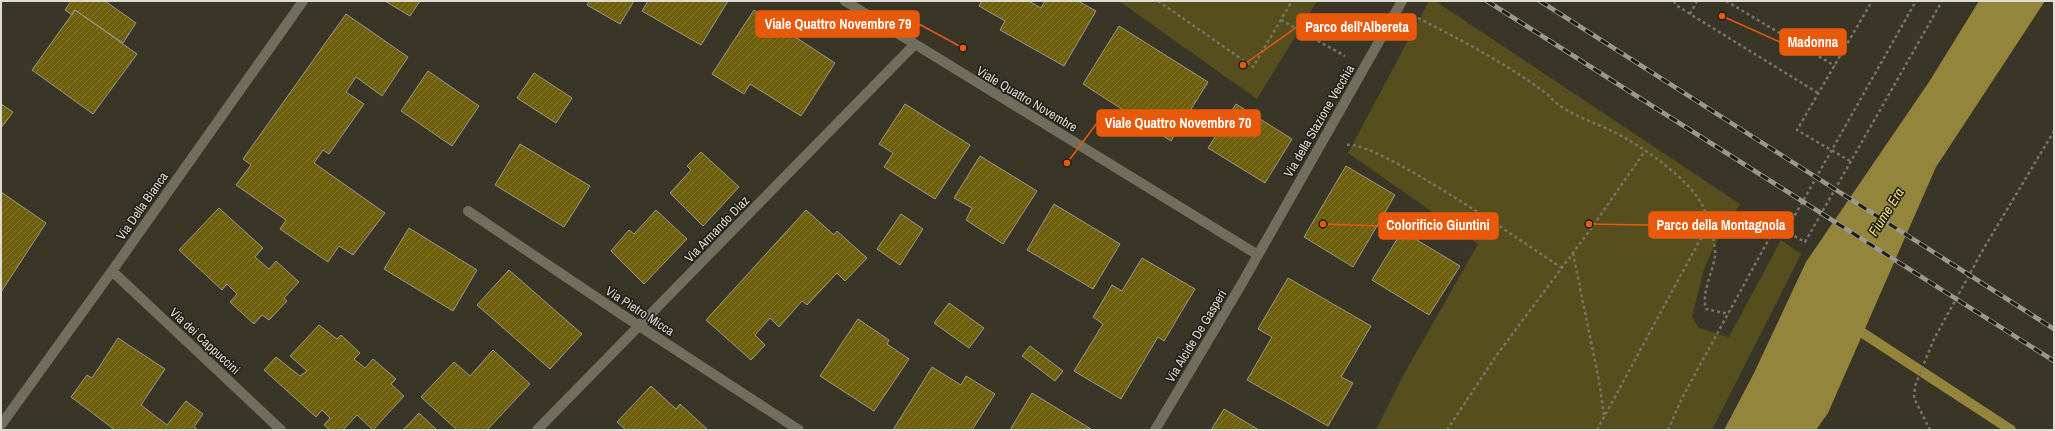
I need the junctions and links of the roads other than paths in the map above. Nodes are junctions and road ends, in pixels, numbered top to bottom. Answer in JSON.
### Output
{"nodes":[{"id":1,"x":303,"y":1,"type":"edge"},
{"id":2,"x":845,"y":1,"type":"edge"},
{"id":3,"x":1402,"y":1,"type":"edge"},
{"id":4,"x":914,"y":45,"type":"junction"},
{"id":5,"x":468,"y":211,"type":"dead end"},
{"id":6,"x":1258,"y":255,"type":"junction"},
{"id":7,"x":112,"y":271,"type":"junction"},
{"id":8,"x":640,"y":327,"type":"junction"},
{"id":9,"x":1,"y":425,"type":"edge"},
{"id":10,"x":281,"y":430,"type":"edge"},
{"id":11,"x":537,"y":430,"type":"edge"},
{"id":12,"x":799,"y":430,"type":"edge"},
{"id":13,"x":1155,"y":430,"type":"edge"}],
"edges":[{"from":1,"to":7,"type":"street","name":"Via Della Bianca"},
{"from":2,"to":4,"type":"street","name":"Viale Quattro Novembre"},
{"from":3,"to":6,"type":"street","name":"Via della Stazione Vecchia"},
{"from":4,"to":6,"type":"street","name":"Viale Quattro Novembre"},
{"from":4,"to":8,"type":"street","name":"Via Armando Diaz"},
{"from":5,"to":8,"type":"street","name":"Via Pietro Micca"},
{"from":6,"to":13,"type":"street","name":"Via Alcide De Gasperi"},
{"from":7,"to":9,"type":"street","name":"Via Della Bianca"},
{"from":7,"to":10,"type":"street","name":"Via dei Cappuccini"},
{"from":8,"to":11,"type":"street","name":"Via Armando Diaz"},
{"from":8,"to":12,"type":"street","name":"Via Pietro Micca"}]}
